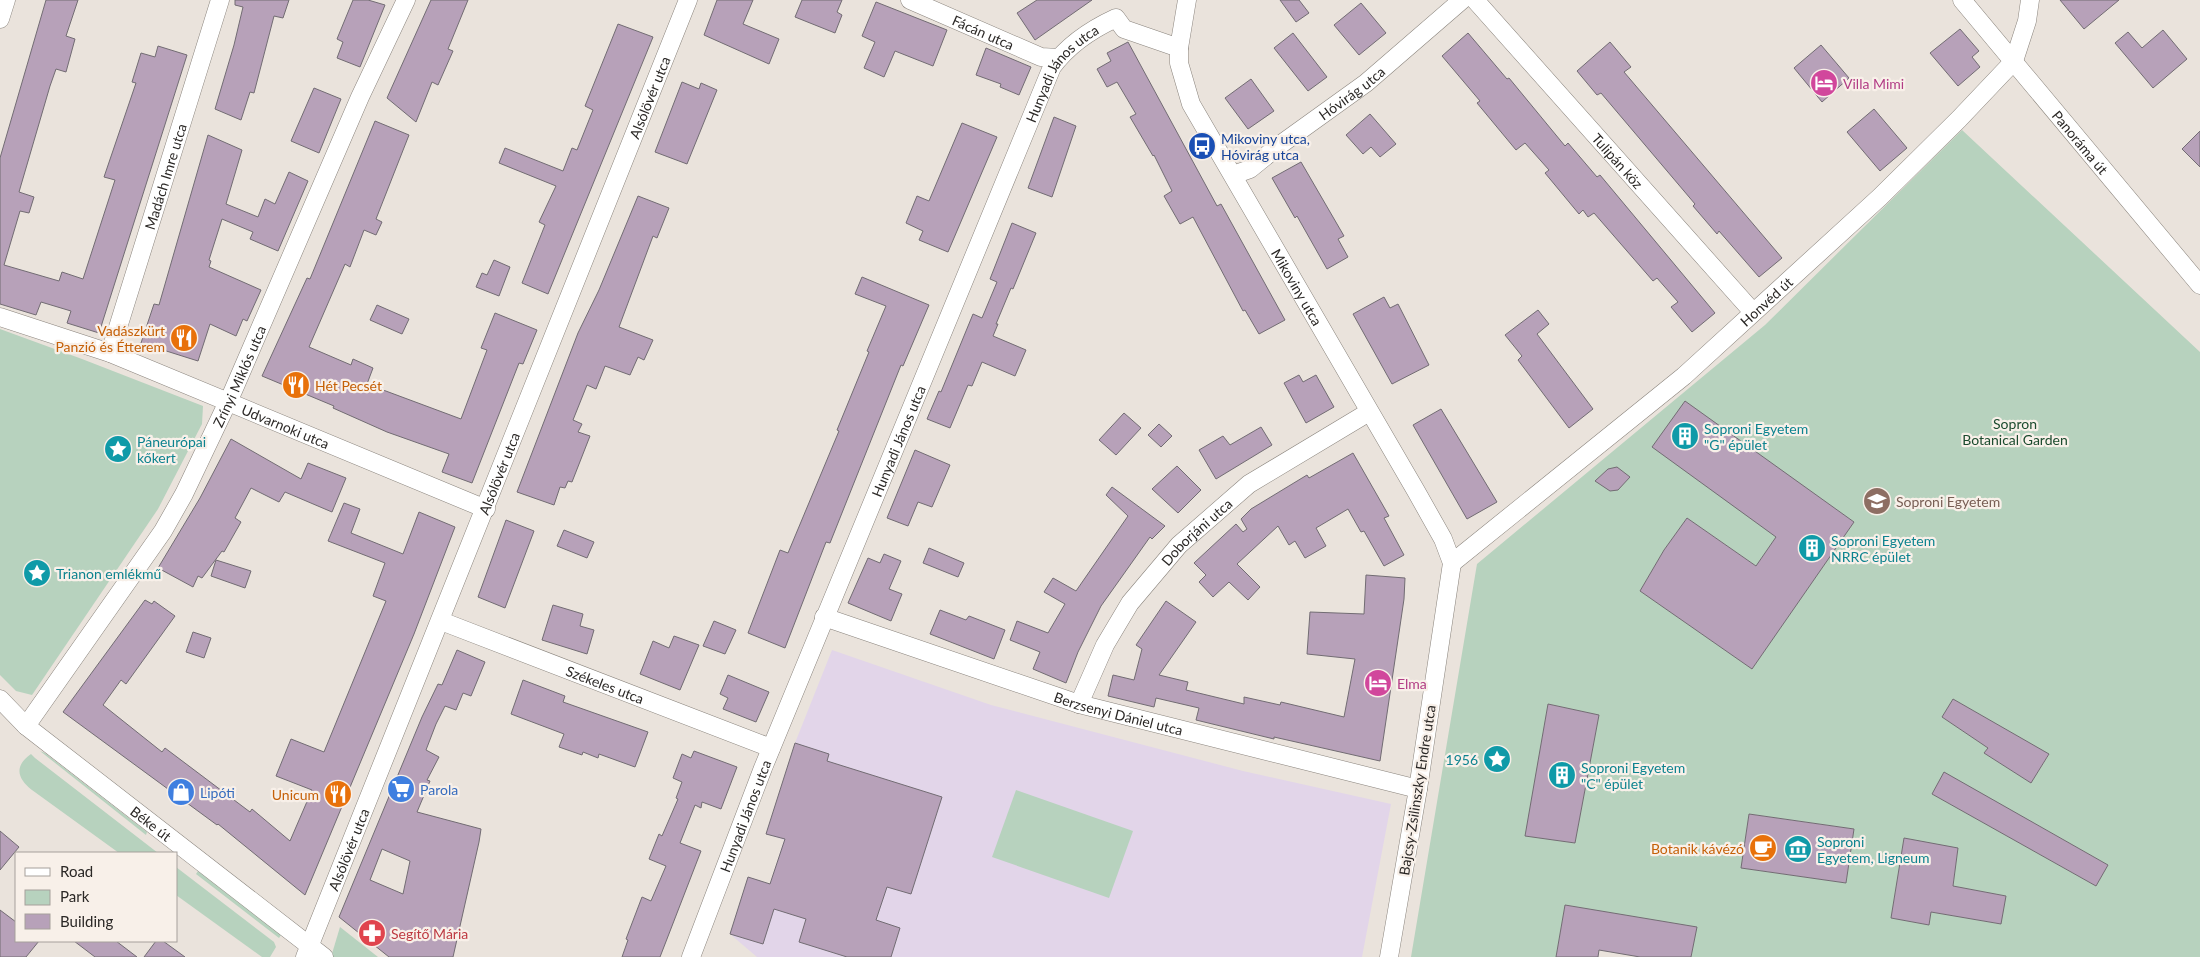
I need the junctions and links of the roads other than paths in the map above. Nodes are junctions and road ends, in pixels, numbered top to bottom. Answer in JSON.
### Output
{"nodes":[{"id":1,"x":6,"y":0,"type":"edge"},
{"id":2,"x":220,"y":0,"type":"edge"},
{"id":3,"x":406,"y":0,"type":"edge"},
{"id":4,"x":688,"y":0,"type":"edge"},
{"id":5,"x":910,"y":0,"type":"edge"},
{"id":6,"x":1187,"y":0,"type":"edge"},
{"id":7,"x":1462,"y":0,"type":"edge"},
{"id":8,"x":1962,"y":0,"type":"edge"},
{"id":9,"x":2030,"y":0,"type":"edge"},
{"id":10,"x":1484,"y":3,"type":"edge"},
{"id":11,"x":0,"y":19,"type":"edge"},
{"id":12,"x":1178,"y":48,"type":"junction"},
{"id":13,"x":1059,"y":58,"type":"junction"},
{"id":14,"x":2014,"y":61,"type":"junction"},
{"id":15,"x":1233,"y":175,"type":"junction"},
{"id":16,"x":2200,"y":285,"type":"edge"},
{"id":17,"x":1752,"y":312,"type":"junction"},
{"id":18,"x":0,"y":316,"type":"edge"},
{"id":19,"x":110,"y":354,"type":"junction"},
{"id":20,"x":228,"y":402,"type":"junction"},
{"id":21,"x":1369,"y":412,"type":"junction"},
{"id":22,"x":486,"y":509,"type":"junction"},
{"id":23,"x":1452,"y":563,"type":"junction"},
{"id":24,"x":824,"y":617,"type":"junction"},
{"id":25,"x":441,"y":621,"type":"junction"},
{"id":26,"x":0,"y":699,"type":"edge"},
{"id":27,"x":1079,"y":704,"type":"junction"},
{"id":28,"x":26,"y":726,"type":"junction"},
{"id":29,"x":771,"y":748,"type":"junction"},
{"id":30,"x":1418,"y":789,"type":"junction"},
{"id":31,"x":308,"y":951,"type":"edge"},
{"id":32,"x":324,"y":957,"type":"edge"},
{"id":33,"x":691,"y":957,"type":"edge"},
{"id":34,"x":1389,"y":957,"type":"edge"}],
"edges":[{"from":1,"to":11,"type":"street"},
{"from":2,"to":19,"type":"street","name":"Madách Imre utca"},
{"from":3,"to":20,"type":"street","name":"Zrínyi Miklós utca"},
{"from":4,"to":22,"type":"street","name":"Alsólövér utca"},
{"from":5,"to":13,"type":"street","name":"Fácán utca"},
{"from":6,"to":12,"type":"street","name":"Mikoviny utca"},
{"from":7,"to":15,"type":"street","name":"Hóvirág utca"},
{"from":8,"to":14,"type":"street","name":"Panoráma út"},
{"from":9,"to":14,"type":"street","name":"Honvéd út"},
{"from":10,"to":17,"type":"street","name":"Tulipán köz"},
{"from":12,"to":13,"type":"street","name":"Hunyadi János utca"},
{"from":12,"to":15,"type":"street","name":"Mikoviny utca"},
{"from":13,"to":24,"type":"street","name":"Hunyadi János utca"},
{"from":14,"to":16,"type":"street","name":"Panoráma út"},
{"from":14,"to":17,"type":"street","name":"Honvéd út"},
{"from":15,"to":21,"type":"street","name":"Mikoviny utca"},
{"from":17,"to":23,"type":"street","name":"Honvéd út"},
{"from":18,"to":19,"type":"street","name":"Udvarnoki utca"},
{"from":19,"to":20,"type":"street","name":"Udvarnoki utca"},
{"from":20,"to":22,"type":"street","name":"Udvarnoki utca"},
{"from":20,"to":28,"type":"street","name":"Zrínyi Miklós utca"},
{"from":21,"to":23,"type":"street","name":"Mikoviny utca"},
{"from":21,"to":27,"type":"street","name":"Doborjáni utca"},
{"from":22,"to":25,"type":"street","name":"Alsólövér utca"},
{"from":23,"to":30,"type":"street","name":"Bajcsy-Zsilinszky Endre utca"},
{"from":24,"to":27,"type":"street","name":"Berzsenyi Dániel utca"},
{"from":24,"to":29,"type":"street","name":"Hunyadi János utca"},
{"from":25,"to":29,"type":"street","name":"Székeles utca"},
{"from":25,"to":31,"type":"street","name":"Alsólövér utca"},
{"from":26,"to":28,"type":"street","name":"Béke út"},
{"from":27,"to":30,"type":"street","name":"Berzsenyi Dániel utca"},
{"from":28,"to":31,"type":"street","name":"Béke út"},
{"from":29,"to":33,"type":"street","name":"Hunyadi János utca"},
{"from":30,"to":34,"type":"street","name":"Bajcsy-Zsilinszky Endre utca"},
{"from":31,"to":32,"type":"street","name":"Béke út"}]}
